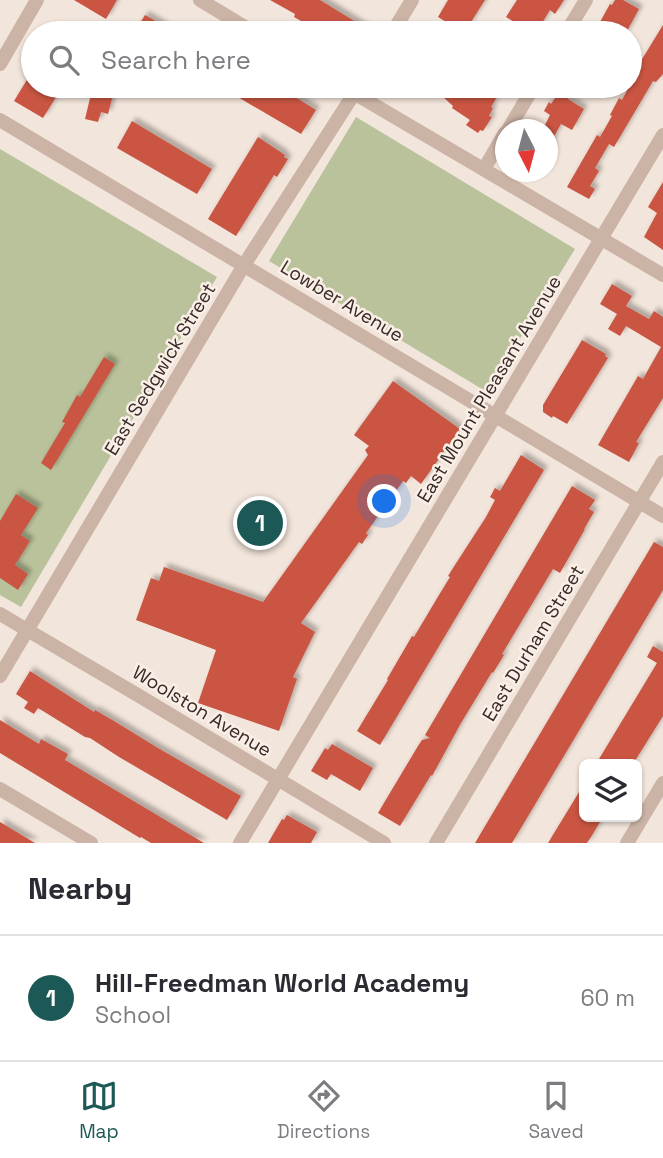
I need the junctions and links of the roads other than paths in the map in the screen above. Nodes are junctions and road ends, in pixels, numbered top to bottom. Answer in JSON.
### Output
{"nodes":[{"id":1,"x":37,"y":0,"type":"edge"},
{"id":2,"x":200,"y":0,"type":"edge"},
{"id":3,"x":412,"y":0,"type":"edge"},
{"id":4,"x":586,"y":0,"type":"edge"},
{"id":5,"x":25,"y":21,"type":"edge"},
{"id":6,"x":235,"y":21,"type":"edge"},
{"id":7,"x":399,"y":21,"type":"edge"},
{"id":8,"x":573,"y":21,"type":"edge"},
{"id":9,"x":21,"y":28,"type":"edge"},
{"id":10,"x":0,"y":64,"type":"edge"},
{"id":11,"x":346,"y":98,"type":"edge"},
{"id":12,"x":368,"y":98,"type":"edge"},
{"id":13,"x":527,"y":98,"type":"edge"},
{"id":14,"x":514,"y":119,"type":"edge"},
{"id":15,"x":0,"y":121,"type":"edge"},
{"id":16,"x":663,"y":135,"type":"edge"},
{"id":17,"x":495,"y":151,"type":"edge"},
{"id":18,"x":484,"y":169,"type":"junction"},
{"id":19,"x":601,"y":239,"type":"junction"},
{"id":20,"x":244,"y":265,"type":"junction"},
{"id":21,"x":663,"y":275,"type":"edge"},
{"id":22,"x":496,"y":416,"type":"junction"},
{"id":23,"x":663,"y":462,"type":"edge"},
{"id":24,"x":639,"y":502,"type":"junction"},
{"id":25,"x":663,"y":516,"type":"edge"},
{"id":26,"x":0,"y":614,"type":"edge"},
{"id":27,"x":27,"y":631,"type":"junction"},
{"id":28,"x":0,"y":676,"type":"edge"},
{"id":29,"x":279,"y":780,"type":"junction"},
{"id":30,"x":663,"y":783,"type":"edge"},
{"id":31,"x":0,"y":789,"type":"edge"},
{"id":32,"x":91,"y":843,"type":"edge"},
{"id":33,"x":240,"y":843,"type":"edge"},
{"id":34,"x":384,"y":843,"type":"edge"},
{"id":35,"x":436,"y":843,"type":"edge"},
{"id":36,"x":627,"y":843,"type":"edge"}],
"edges":[{"from":1,"to":5,"type":"street"},
{"from":2,"to":6,"type":"street"},
{"from":3,"to":7,"type":"street"},
{"from":4,"to":8,"type":"street"},
{"from":9,"to":10,"type":"street"},
{"from":11,"to":20,"type":"street","name":"East Sedgwick Street"},
{"from":12,"to":18,"type":"street"},
{"from":13,"to":14,"type":"street"},
{"from":15,"to":20,"type":"street","name":"Lowber Avenue"},
{"from":16,"to":19,"type":"street","name":"East Mount Pleasant Avenue"},
{"from":17,"to":18,"type":"street"},
{"from":18,"to":19,"type":"street"},
{"from":19,"to":21,"type":"street"},
{"from":19,"to":22,"type":"street","name":"East Mount Pleasant Avenue"},
{"from":20,"to":22,"type":"street","name":"Lowber Avenue"},
{"from":20,"to":27,"type":"street","name":"East Sedgwick Street"},
{"from":22,"to":24,"type":"street","name":"Lowber Avenue"},
{"from":22,"to":29,"type":"street","name":"East Mount Pleasant Avenue"},
{"from":23,"to":24,"type":"street","name":"East Durham Street"},
{"from":24,"to":25,"type":"street","name":"Lowber Avenue"},
{"from":24,"to":35,"type":"street","name":"East Durham Street"},
{"from":26,"to":27,"type":"street","name":"Woolston Avenue"},
{"from":27,"to":28,"type":"street","name":"East Sedgwick Street"},
{"from":27,"to":29,"type":"street","name":"Woolston Avenue"},
{"from":29,"to":33,"type":"street","name":"East Mount Pleasant Avenue"},
{"from":29,"to":34,"type":"street","name":"Woolston Avenue"},
{"from":30,"to":36,"type":"street"},
{"from":31,"to":32,"type":"street"}]}
